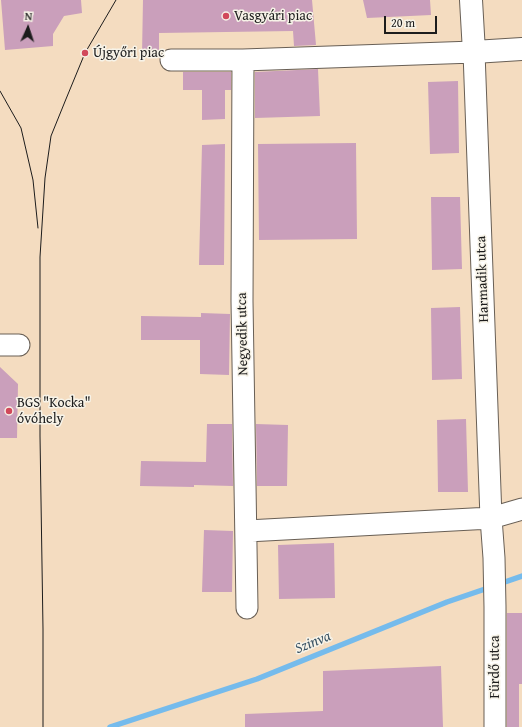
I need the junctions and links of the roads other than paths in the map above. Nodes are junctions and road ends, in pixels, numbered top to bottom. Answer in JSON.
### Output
{"nodes":[{"id":1,"x":471,"y":0,"type":"edge"},
{"id":2,"x":522,"y":50,"type":"edge"},
{"id":3,"x":474,"y":52,"type":"junction"},
{"id":4,"x":171,"y":60,"type":"dead end"},
{"id":5,"x":243,"y":60,"type":"junction"},
{"id":6,"x":522,"y":509,"type":"edge"},
{"id":7,"x":491,"y":518,"type":"junction"},
{"id":8,"x":247,"y":531,"type":"junction"},
{"id":9,"x":494,"y":558,"type":"joint"},
{"id":10,"x":247,"y":608,"type":"dead end"},
{"id":11,"x":495,"y":727,"type":"edge"}],
"edges":[{"from":1,"to":3,"type":"street","name":"Harmadik utca"},
{"from":2,"to":3,"type":"street"},
{"from":3,"to":5,"type":"street"},
{"from":3,"to":7,"type":"street","name":"Harmadik utca"},
{"from":4,"to":5,"type":"street"},
{"from":5,"to":8,"type":"street","name":"Negyedik utca"},
{"from":6,"to":7,"type":"street"},
{"from":7,"to":8,"type":"street"},
{"from":7,"to":9,"type":"street","name":"Harmadik utca"},
{"from":8,"to":10,"type":"street","name":"Negyedik utca"},
{"from":9,"to":11,"type":"street","name":"Fürdő utca"}]}
